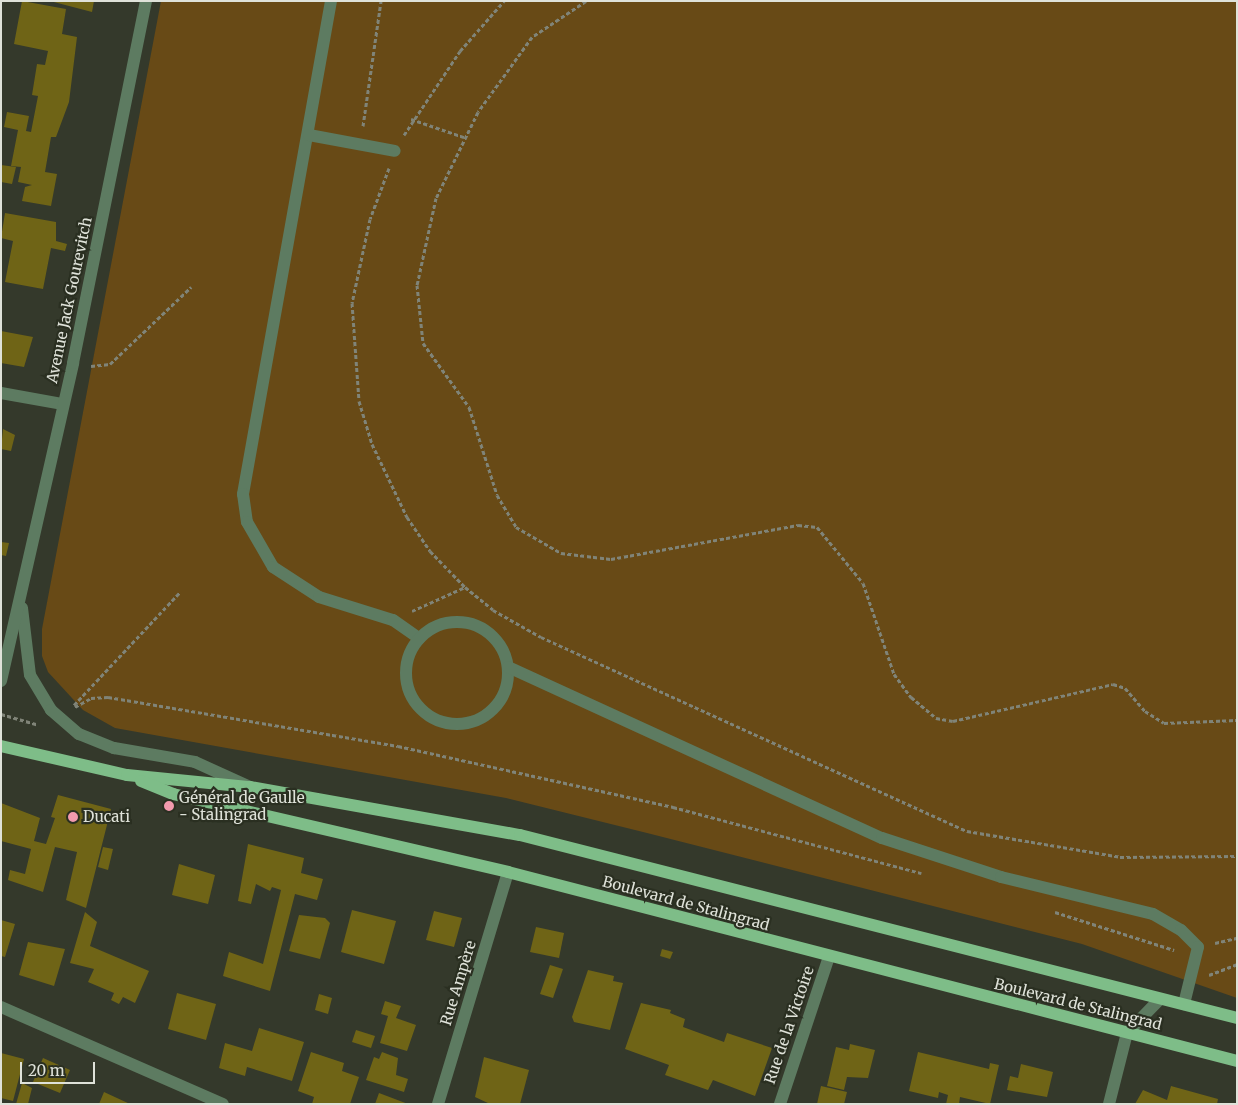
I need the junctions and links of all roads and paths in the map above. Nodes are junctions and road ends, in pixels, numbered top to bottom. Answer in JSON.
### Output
{"nodes":[{"id":1,"x":146,"y":1,"type":"edge"},
{"id":2,"x":331,"y":1,"type":"edge"},
{"id":3,"x":381,"y":1,"type":"edge"},
{"id":4,"x":504,"y":1,"type":"edge"},
{"id":5,"x":586,"y":1,"type":"edge"},
{"id":6,"x":411,"y":119,"type":"junction"},
{"id":7,"x":309,"y":135,"type":"junction"},
{"id":8,"x":464,"y":137,"type":"junction"},
{"id":9,"x":361,"y":144,"type":"junction"},
{"id":10,"x":396,"y":151,"type":"junction"},
{"id":11,"x":191,"y":287,"type":"dead end"},
{"id":12,"x":88,"y":365,"type":"dead end"},
{"id":13,"x":1,"y":393,"type":"edge"},
{"id":14,"x":63,"y":404,"type":"junction"},
{"id":15,"x":465,"y":587,"type":"junction"},
{"id":16,"x":180,"y":592,"type":"dead end"},
{"id":17,"x":21,"y":605,"type":"junction"},
{"id":18,"x":393,"y":620,"type":"junction"},
{"id":19,"x":419,"y":638,"type":"junction"},
{"id":20,"x":508,"y":667,"type":"junction"},
{"id":21,"x":1,"y":681,"type":"edge"},
{"id":22,"x":1,"y":714,"type":"edge"},
{"id":23,"x":59,"y":718,"type":"junction"},
{"id":24,"x":1237,"y":720,"type":"edge"},
{"id":25,"x":1,"y":746,"type":"edge"},
{"id":26,"x":127,"y":775,"type":"junction"},
{"id":27,"x":250,"y":787,"type":"junction"},
{"id":28,"x":1237,"y":856,"type":"edge"},
{"id":29,"x":508,"y":872,"type":"junction"},
{"id":30,"x":926,"y":874,"type":"dead end"},
{"id":31,"x":1044,"y":908,"type":"dead end"},
{"id":32,"x":1237,"y":938,"type":"edge"},
{"id":33,"x":1198,"y":947,"type":"junction"},
{"id":34,"x":829,"y":958,"type":"junction"},
{"id":35,"x":1237,"y":964,"type":"edge"},
{"id":36,"x":1204,"y":977,"type":"dead end"},
{"id":37,"x":1160,"y":998,"type":"junction"},
{"id":38,"x":1184,"y":1004,"type":"junction"},
{"id":39,"x":1,"y":1007,"type":"edge"},
{"id":40,"x":1237,"y":1018,"type":"edge"},
{"id":41,"x":1127,"y":1033,"type":"junction"},
{"id":42,"x":1237,"y":1062,"type":"edge"},
{"id":43,"x":223,"y":1104,"type":"edge"},
{"id":44,"x":438,"y":1104,"type":"edge"},
{"id":45,"x":780,"y":1104,"type":"edge"},
{"id":46,"x":1109,"y":1104,"type":"edge"}],
"edges":[{"from":1,"to":14,"type":"street","name":"Avenue Jack Gourevitch"},
{"from":2,"to":7,"type":"street"},
{"from":3,"to":9,"type":"path"},
{"from":4,"to":6,"type":"path"},
{"from":5,"to":8,"type":"path"},
{"from":6,"to":8,"type":"path"},
{"from":6,"to":10,"type":"path"},
{"from":7,"to":9,"type":"street"},
{"from":7,"to":18,"type":"street"},
{"from":8,"to":24,"type":"path"},
{"from":9,"to":10,"type":"street"},
{"from":10,"to":15,"type":"path"},
{"from":11,"to":12,"type":"path"},
{"from":13,"to":14,"type":"street"},
{"from":14,"to":17,"type":"street","name":"Avenue Jack Gourevitch"},
{"from":15,"to":18,"type":"path"},
{"from":15,"to":28,"type":"path"},
{"from":16,"to":30,"type":"path"},
{"from":17,"to":21,"type":"street","name":"Avenue Jack Gourevitch"},
{"from":17,"to":23,"type":"street","name":"Avenue Jack Gourevitch"},
{"from":18,"to":19,"type":"street"},
{"from":19,"to":20,"type":"street"},
{"from":19,"to":20,"type":"street"},
{"from":20,"to":33,"type":"street"},
{"from":22,"to":23,"type":"path"},
{"from":23,"to":27,"type":"street","name":"Avenue Jack Gourevitch"},
{"from":25,"to":26,"type":"main road","name":"Boulevard de Stalingrad"},
{"from":26,"to":27,"type":"main road","name":"Boulevard de Stalingrad"},
{"from":26,"to":29,"type":"main road","name":"Boulevard de Stalingrad"},
{"from":27,"to":37,"type":"main road","name":"Boulevard de Stalingrad"},
{"from":29,"to":34,"type":"main road","name":"Boulevard de Stalingrad"},
{"from":29,"to":44,"type":"street","name":"Rue Ampère"},
{"from":31,"to":33,"type":"path"},
{"from":32,"to":33,"type":"path"},
{"from":33,"to":38,"type":"street"},
{"from":34,"to":41,"type":"main road","name":"Boulevard de Stalingrad"},
{"from":34,"to":45,"type":"street","name":"Rue de la Victoire"},
{"from":35,"to":36,"type":"path"},
{"from":37,"to":38,"type":"main road","name":"Boulevard de Stalingrad"},
{"from":37,"to":41,"type":"street"},
{"from":38,"to":40,"type":"main road","name":"Boulevard de Stalingrad"},
{"from":39,"to":43,"type":"street"},
{"from":41,"to":42,"type":"main road","name":"Boulevard de Stalingrad"},
{"from":41,"to":46,"type":"street"}]}
